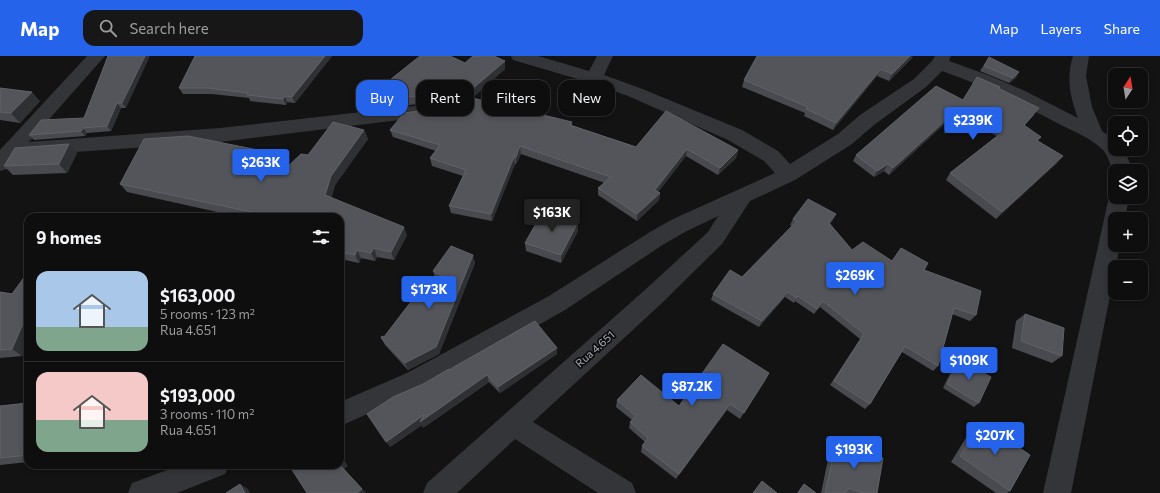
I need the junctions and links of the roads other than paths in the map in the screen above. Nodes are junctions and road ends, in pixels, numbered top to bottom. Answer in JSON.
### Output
{"nodes":[{"id":1,"x":97,"y":56,"type":"edge"},
{"id":2,"x":519,"y":56,"type":"edge"},
{"id":3,"x":605,"y":56,"type":"edge"},
{"id":4,"x":1081,"y":56,"type":"edge"},
{"id":5,"x":941,"y":60,"type":"edge"},
{"id":6,"x":594,"y":78,"type":"junction"},
{"id":7,"x":416,"y":111,"type":"edge"},
{"id":8,"x":1095,"y":135,"type":"junction"},
{"id":9,"x":5,"y":157,"type":"edge"},
{"id":10,"x":1121,"y":164,"type":"edge"},
{"id":11,"x":788,"y":175,"type":"junction"},
{"id":12,"x":743,"y":196,"type":"junction"},
{"id":13,"x":1118,"y":204,"type":"edge"},
{"id":14,"x":344,"y":412,"type":"edge"},
{"id":15,"x":514,"y":424,"type":"junction"},
{"id":16,"x":205,"y":469,"type":"edge"},
{"id":17,"x":142,"y":493,"type":"edge"},
{"id":18,"x":437,"y":493,"type":"edge"},
{"id":19,"x":622,"y":493,"type":"edge"},
{"id":20,"x":1057,"y":493,"type":"edge"}],
"edges":[{"from":1,"to":9,"type":"street"},
{"from":2,"to":6,"type":"street"},
{"from":3,"to":6,"type":"street"},
{"from":4,"to":8,"type":"street"},
{"from":5,"to":8,"type":"street"},
{"from":5,"to":11,"type":"street"},
{"from":6,"to":11,"type":"street"},
{"from":7,"to":9,"type":"street"},
{"from":8,"to":10,"type":"street"},
{"from":11,"to":12,"type":"street"},
{"from":12,"to":14,"type":"street"},
{"from":12,"to":15,"type":"street","name":"Rua 4.651"},
{"from":13,"to":20,"type":"street"},
{"from":15,"to":18,"type":"street","name":"Rua 4.651"},
{"from":15,"to":19,"type":"street"},
{"from":16,"to":17,"type":"street"}]}
